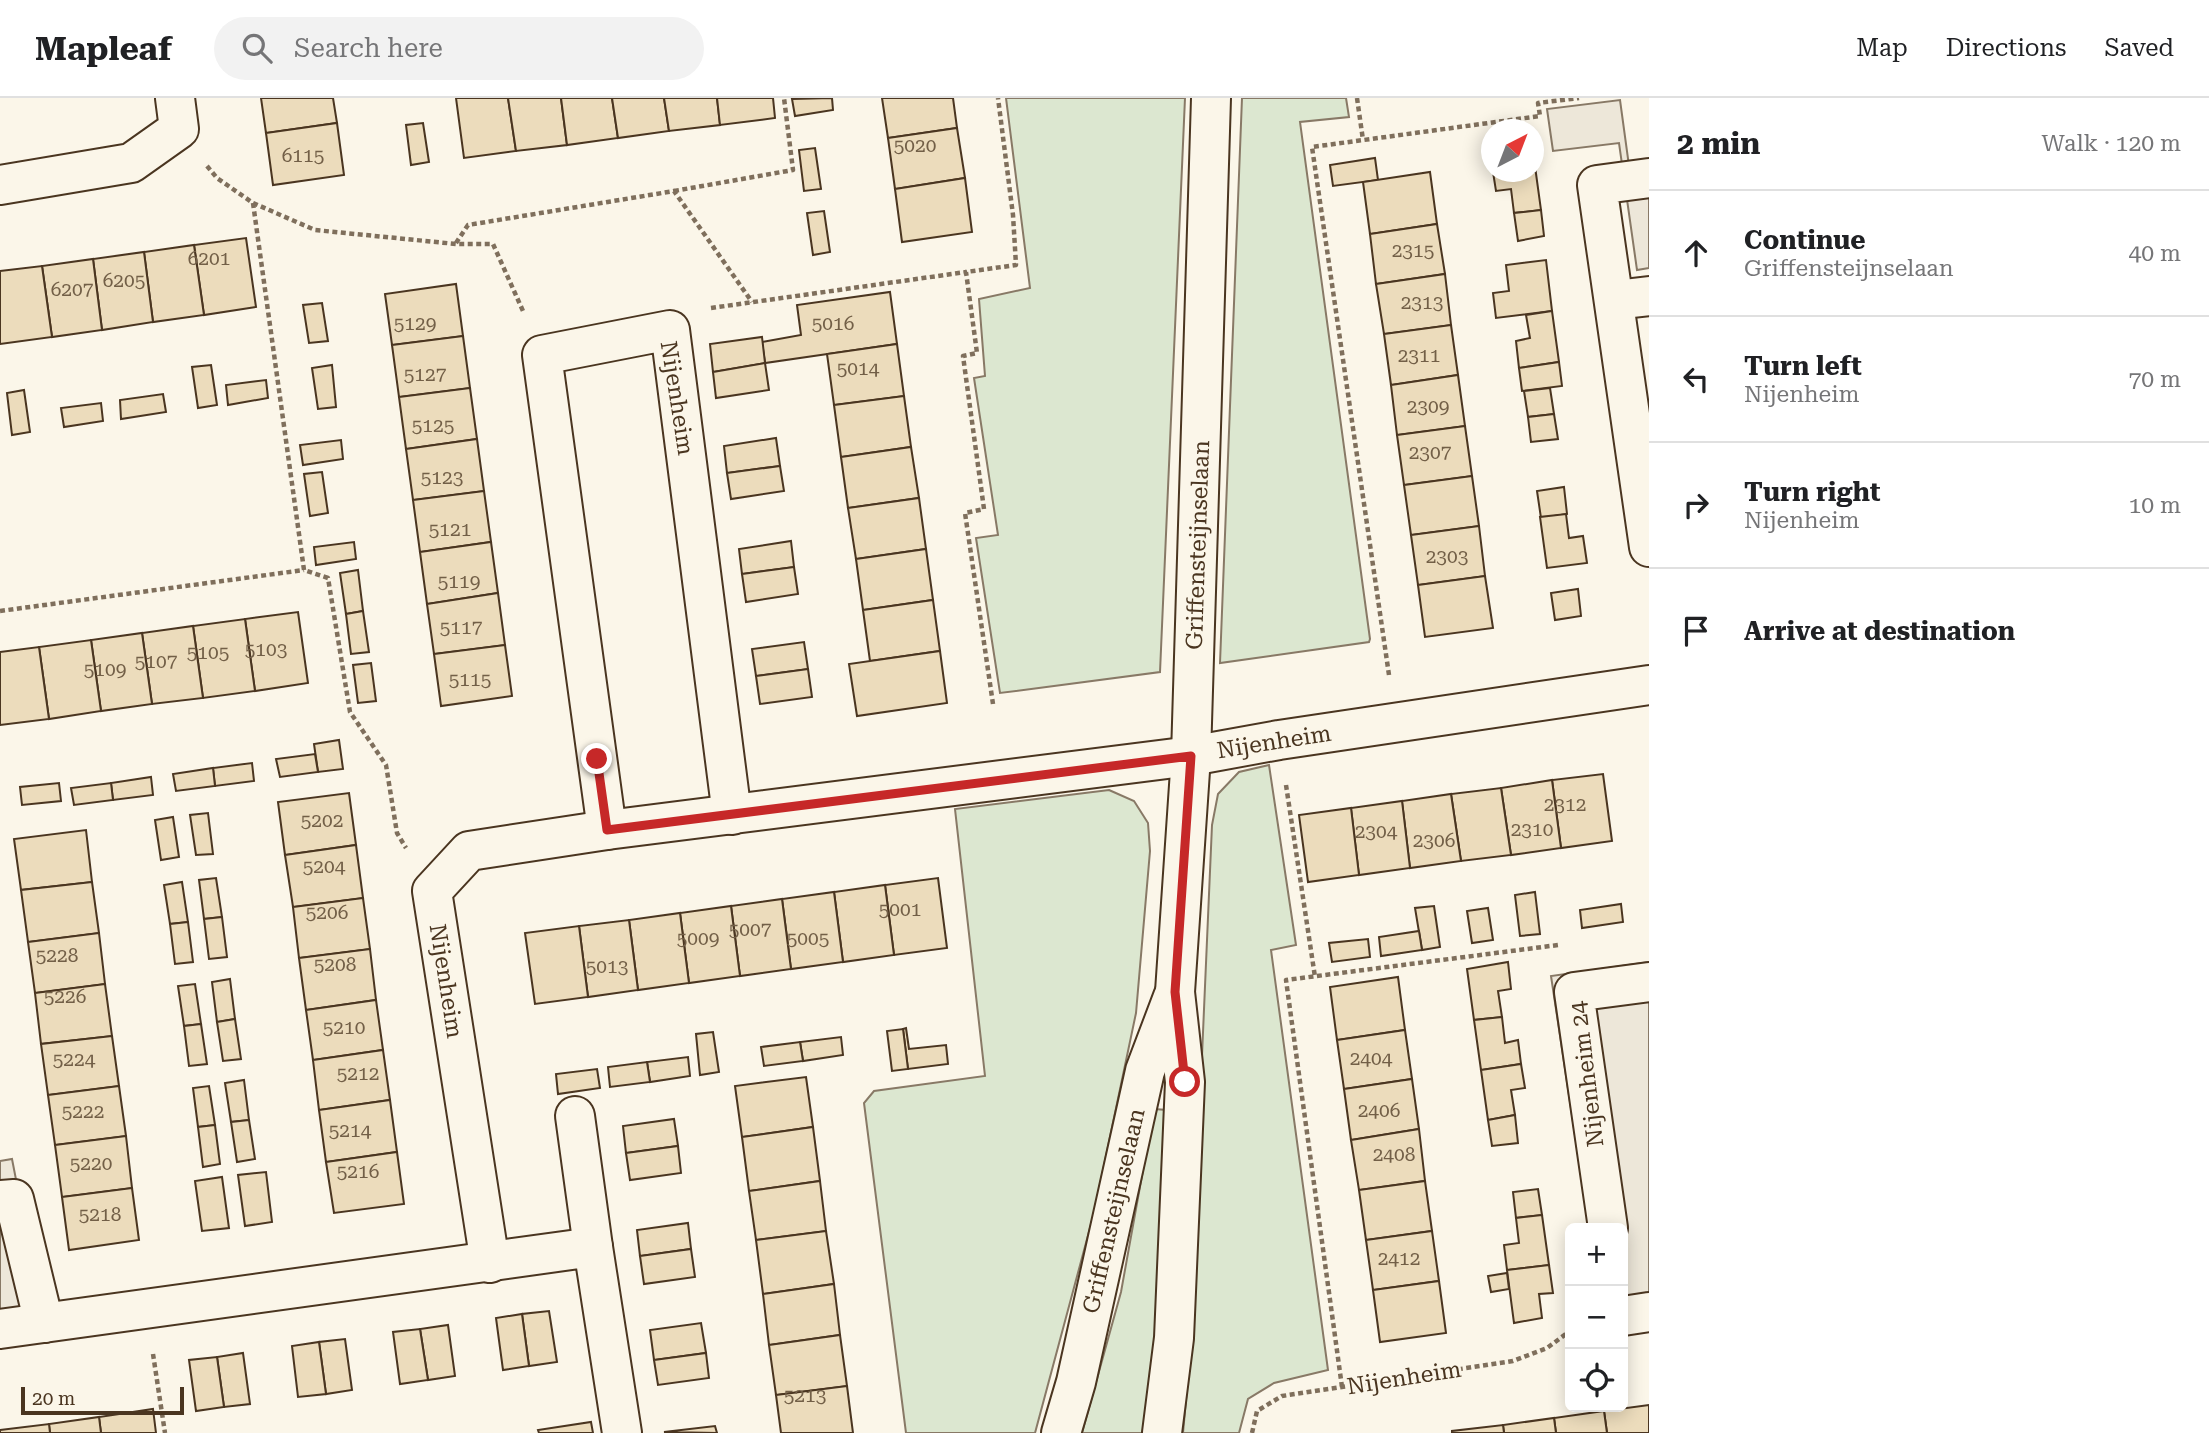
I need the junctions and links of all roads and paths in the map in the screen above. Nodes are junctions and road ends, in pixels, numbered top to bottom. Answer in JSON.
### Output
{"nodes":[{"id":1,"x":784,"y":98,"type":"edge"},
{"id":2,"x":998,"y":98,"type":"edge"},
{"id":3,"x":1211,"y":98,"type":"edge"},
{"id":4,"x":1357,"y":98,"type":"edge"},
{"id":5,"x":1579,"y":98,"type":"edge"},
{"id":6,"x":177,"y":114,"type":"edge"},
{"id":7,"x":1363,"y":140,"type":"junction"},
{"id":8,"x":1649,"y":178,"type":"edge"},
{"id":9,"x":0,"y":185,"type":"edge"},
{"id":10,"x":674,"y":191,"type":"junction"},
{"id":11,"x":253,"y":203,"type":"junction"},
{"id":12,"x":456,"y":244,"type":"junction"},
{"id":13,"x":966,"y":272,"type":"junction"},
{"id":14,"x":1632,"y":298,"type":"edge"},
{"id":15,"x":752,"y":302,"type":"junction"},
{"id":16,"x":670,"y":330,"type":"junction"},
{"id":17,"x":542,"y":355,"type":"junction"},
{"id":18,"x":1649,"y":547,"type":"edge"},
{"id":19,"x":304,"y":570,"type":"junction"},
{"id":20,"x":0,"y":611,"type":"edge"},
{"id":21,"x":1649,"y":685,"type":"edge"},
{"id":22,"x":993,"y":704,"type":"dead end"},
{"id":23,"x":1396,"y":723,"type":"junction"},
{"id":24,"x":1279,"y":740,"type":"junction"},
{"id":25,"x":1191,"y":756,"type":"junction"},
{"id":26,"x":732,"y":816,"type":"junction"},
{"id":27,"x":607,"y":830,"type":"junction"},
{"id":28,"x":432,"y":891,"type":"junction"},
{"id":29,"x":1571,"y":943,"type":"dead end"},
{"id":30,"x":1315,"y":977,"type":"junction"},
{"id":31,"x":1649,"y":982,"type":"edge"},
{"id":32,"x":1175,"y":992,"type":"junction"},
{"id":33,"x":575,"y":1116,"type":"dead end"},
{"id":34,"x":0,"y":1200,"type":"edge"},
{"id":35,"x":1607,"y":1223,"type":"edge"},
{"id":36,"x":593,"y":1247,"type":"junction"},
{"id":37,"x":490,"y":1263,"type":"junction"},
{"id":38,"x":147,"y":1309,"type":"junction"},
{"id":39,"x":1649,"y":1312,"type":"edge"},
{"id":40,"x":1628,"y":1315,"type":"edge"},
{"id":41,"x":44,"y":1323,"type":"junction"},
{"id":42,"x":0,"y":1329,"type":"edge"},
{"id":43,"x":1565,"y":1335,"type":"edge"},
{"id":44,"x":1342,"y":1387,"type":"junction"},
{"id":45,"x":165,"y":1433,"type":"edge"},
{"id":46,"x":622,"y":1433,"type":"edge"},
{"id":47,"x":1061,"y":1433,"type":"edge"},
{"id":48,"x":1162,"y":1433,"type":"edge"},
{"id":49,"x":1252,"y":1433,"type":"edge"}],
"edges":[{"from":1,"to":10,"type":"path"},
{"from":2,"to":13,"type":"path"},
{"from":3,"to":25,"type":"street","name":"Griffensteijnselaan"},
{"from":4,"to":7,"type":"path"},
{"from":5,"to":7,"type":"path"},
{"from":6,"to":9,"type":"street"},
{"from":6,"to":11,"type":"path"},
{"from":7,"to":23,"type":"path"},
{"from":8,"to":14,"type":"street"},
{"from":10,"to":12,"type":"path"},
{"from":10,"to":15,"type":"path"},
{"from":11,"to":12,"type":"path"},
{"from":11,"to":19,"type":"path"},
{"from":12,"to":17,"type":"path"},
{"from":13,"to":15,"type":"path"},
{"from":13,"to":22,"type":"path"},
{"from":14,"to":18,"type":"street"},
{"from":15,"to":16,"type":"path"},
{"from":16,"to":17,"type":"street","name":"Nijenheim"},
{"from":16,"to":26,"type":"street","name":"Nijenheim"},
{"from":17,"to":27,"type":"street"},
{"from":19,"to":20,"type":"path"},
{"from":19,"to":28,"type":"path"},
{"from":21,"to":23,"type":"street","name":"Nijenheim"},
{"from":23,"to":24,"type":"street","name":"Nijenheim"},
{"from":24,"to":25,"type":"street","name":"Nijenheim"},
{"from":24,"to":30,"type":"path"},
{"from":25,"to":26,"type":"street","name":"Nijenheim"},
{"from":25,"to":32,"type":"street","name":"Griffensteijnselaan"},
{"from":26,"to":27,"type":"street","name":"Nijenheim"},
{"from":27,"to":28,"type":"street","name":"Nijenheim"},
{"from":28,"to":37,"type":"street","name":"Nijenheim"},
{"from":29,"to":30,"type":"path"},
{"from":30,"to":44,"type":"path"},
{"from":31,"to":35,"type":"street","name":"Nijenheim 24"},
{"from":32,"to":47,"type":"street","name":"Griffensteijnselaan"},
{"from":32,"to":48,"type":"street","name":"Griffensteijnselaan"},
{"from":33,"to":36,"type":"street"},
{"from":34,"to":41,"type":"street"},
{"from":36,"to":37,"type":"street"},
{"from":36,"to":46,"type":"street"},
{"from":37,"to":38,"type":"street"},
{"from":38,"to":41,"type":"street"},
{"from":38,"to":45,"type":"path"},
{"from":39,"to":40,"type":"street"},
{"from":41,"to":42,"type":"street"},
{"from":43,"to":44,"type":"path","name":"Nijenheim"},
{"from":44,"to":49,"type":"path","name":"Nijenheim"}]}
